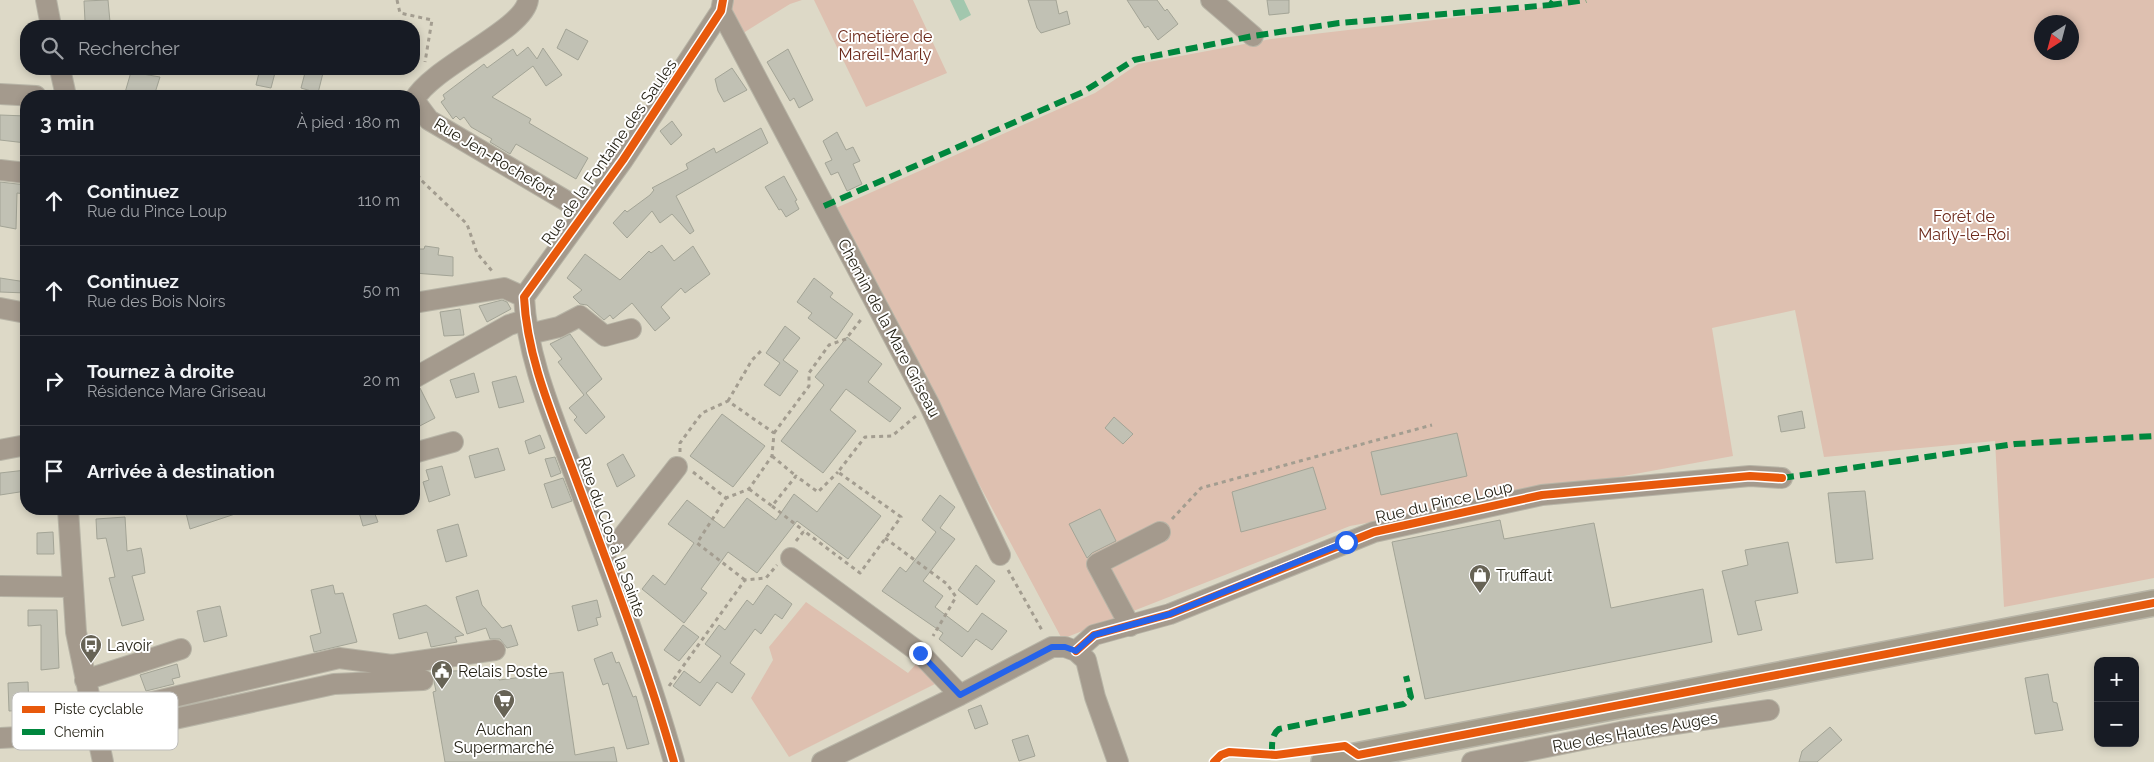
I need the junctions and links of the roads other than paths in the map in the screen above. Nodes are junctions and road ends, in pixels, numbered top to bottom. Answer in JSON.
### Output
{"nodes":[{"id":1,"x":46,"y":0,"type":"edge"},
{"id":2,"x":528,"y":0,"type":"edge"},
{"id":3,"x":1212,"y":0,"type":"edge"},
{"id":4,"x":722,"y":6,"type":"edge"},
{"id":5,"x":50,"y":20,"type":"edge"},
{"id":6,"x":1253,"y":36,"type":"dead end"},
{"id":7,"x":61,"y":75,"type":"edge"},
{"id":8,"x":65,"y":90,"type":"edge"},
{"id":9,"x":420,"y":91,"type":"edge"},
{"id":10,"x":0,"y":94,"type":"edge"},
{"id":11,"x":20,"y":95,"type":"edge"},
{"id":12,"x":420,"y":104,"type":"edge"},
{"id":13,"x":0,"y":170,"type":"edge"},
{"id":14,"x":20,"y":172,"type":"edge"},
{"id":15,"x":585,"y":212,"type":"junction"},
{"id":16,"x":524,"y":297,"type":"junction"},
{"id":17,"x":420,"y":302,"type":"edge"},
{"id":18,"x":0,"y":308,"type":"edge"},
{"id":19,"x":20,"y":312,"type":"edge"},
{"id":20,"x":527,"y":327,"type":"junction"},
{"id":21,"x":631,"y":329,"type":"dead end"},
{"id":22,"x":420,"y":375,"type":"edge"},
{"id":23,"x":453,"y":442,"type":"dead end"},
{"id":24,"x":20,"y":446,"type":"edge"},
{"id":25,"x":0,"y":450,"type":"edge"},
{"id":26,"x":420,"y":451,"type":"edge"},
{"id":27,"x":682,"y":465,"type":"road end"},
{"id":28,"x":1782,"y":478,"type":"dead end"},
{"id":29,"x":68,"y":515,"type":"edge"},
{"id":30,"x":1160,"y":532,"type":"road end"},
{"id":31,"x":603,"y":551,"type":"junction"},
{"id":32,"x":788,"y":555,"type":"road end"},
{"id":33,"x":1000,"y":555,"type":"road end"},
{"id":34,"x":0,"y":586,"type":"edge"},
{"id":35,"x":72,"y":588,"type":"junction"},
{"id":36,"x":2154,"y":603,"type":"edge"},
{"id":37,"x":1130,"y":626,"type":"junction"},
{"id":38,"x":182,"y":649,"type":"dead end"},
{"id":39,"x":495,"y":650,"type":"dead end"},
{"id":40,"x":1076,"y":651,"type":"junction"},
{"id":41,"x":85,"y":680,"type":"junction"},
{"id":42,"x":423,"y":680,"type":"dead end"},
{"id":43,"x":88,"y":692,"type":"edge"},
{"id":44,"x":960,"y":695,"type":"junction"},
{"id":45,"x":178,"y":696,"type":"edge"},
{"id":46,"x":1769,"y":710,"type":"dead end"},
{"id":47,"x":178,"y":718,"type":"edge"},
{"id":48,"x":674,"y":762,"type":"edge"},
{"id":49,"x":822,"y":762,"type":"edge"},
{"id":50,"x":1118,"y":762,"type":"edge"},
{"id":51,"x":1324,"y":762,"type":"edge"},
{"id":52,"x":1472,"y":762,"type":"edge"}],
"edges":[{"from":1,"to":5,"type":"street"},
{"from":2,"to":9,"type":"street"},
{"from":3,"to":6,"type":"street"},
{"from":4,"to":15,"type":"street","name":"Rue de la Fontaine des Saules"},
{"from":4,"to":33,"type":"street","name":"Chemin de la Mare Griseau"},
{"from":7,"to":8,"type":"street"},
{"from":10,"to":11,"type":"street"},
{"from":12,"to":15,"type":"street","name":"Rue Jen-Rochefort"},
{"from":13,"to":14,"type":"street"},
{"from":15,"to":16,"type":"street","name":"Rue de la Fontaine des Saules"},
{"from":16,"to":17,"type":"street"},
{"from":16,"to":20,"type":"street"},
{"from":18,"to":19,"type":"street"},
{"from":20,"to":21,"type":"street"},
{"from":20,"to":22,"type":"street"},
{"from":20,"to":31,"type":"street","name":"Rue du Clos à la Sainte"},
{"from":23,"to":26,"type":"street"},
{"from":24,"to":25,"type":"street"},
{"from":27,"to":31,"type":"street"},
{"from":28,"to":37,"type":"street","name":"Rue du Pince Loup"},
{"from":29,"to":35,"type":"street"},
{"from":30,"to":37,"type":"street"},
{"from":31,"to":48,"type":"street","name":"Rue du Clos à la Sainte"},
{"from":32,"to":44,"type":"street"},
{"from":34,"to":35,"type":"street"},
{"from":35,"to":41,"type":"street"},
{"from":36,"to":51,"type":"main road"},
{"from":37,"to":40,"type":"street","name":"Rue du Pince Loup"},
{"from":38,"to":41,"type":"street"},
{"from":39,"to":45,"type":"street"},
{"from":40,"to":44,"type":"street"},
{"from":40,"to":50,"type":"street"},
{"from":41,"to":43,"type":"street"},
{"from":42,"to":47,"type":"street"},
{"from":44,"to":49,"type":"street"},
{"from":46,"to":52,"type":"street","name":"Rue des Hautes Auges"}]}
